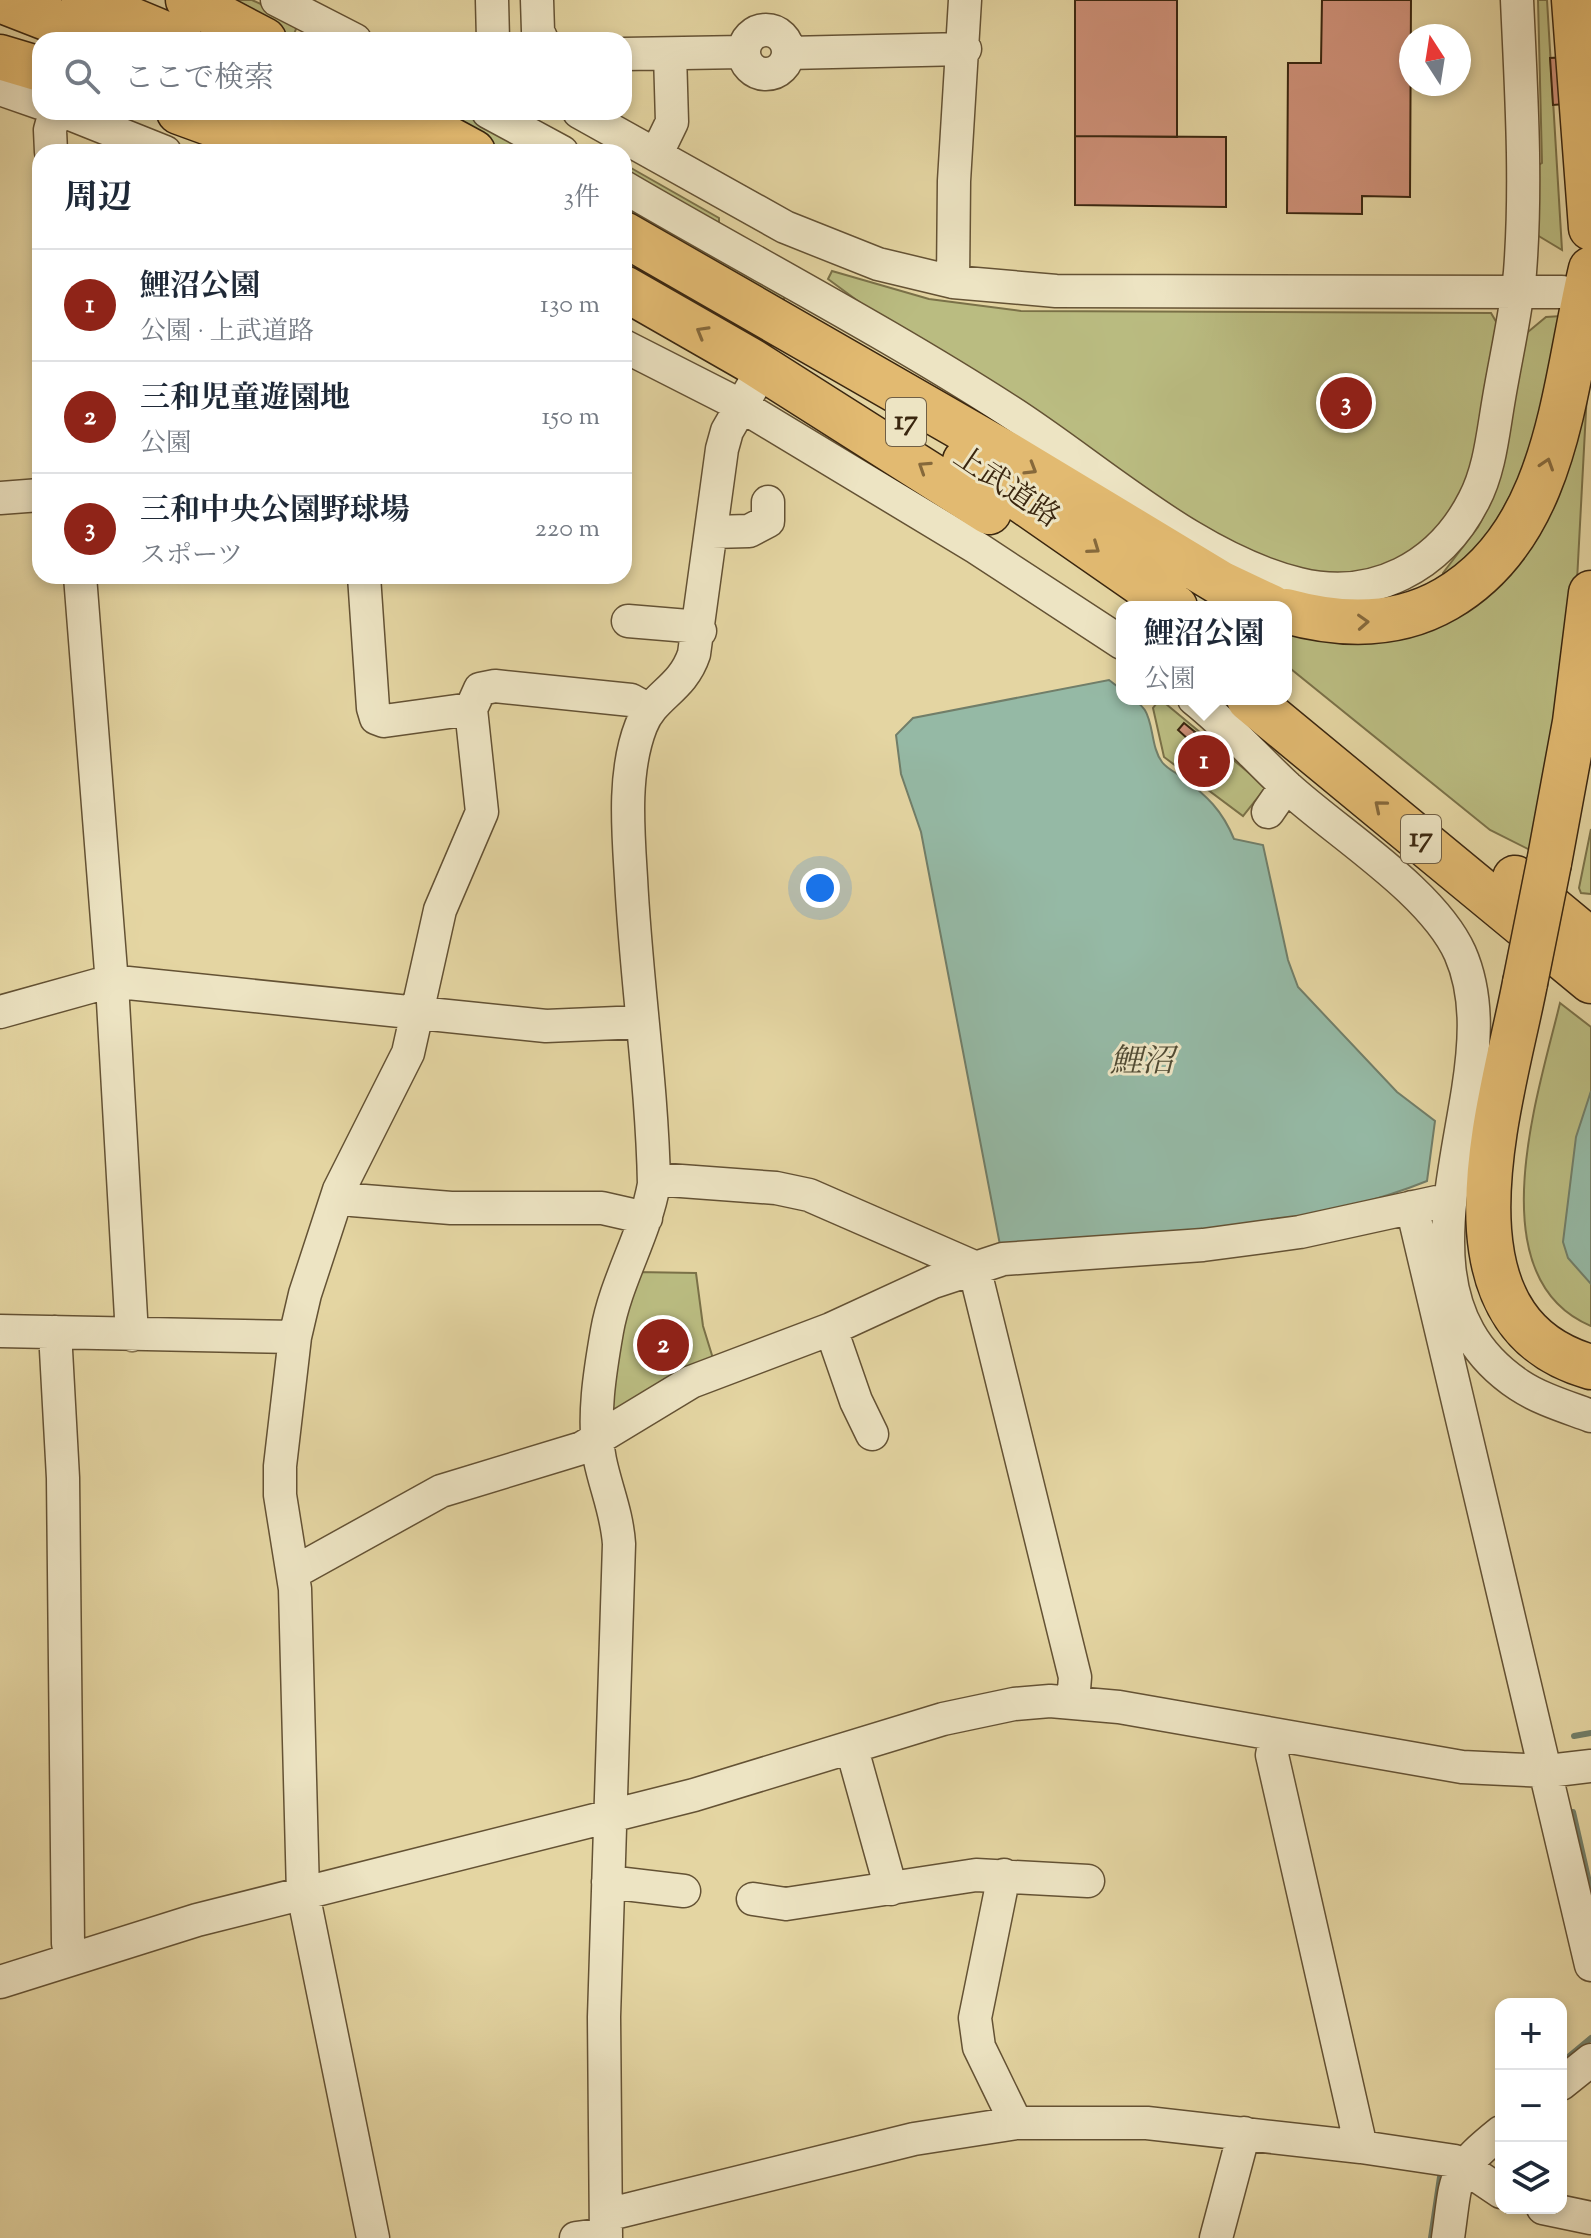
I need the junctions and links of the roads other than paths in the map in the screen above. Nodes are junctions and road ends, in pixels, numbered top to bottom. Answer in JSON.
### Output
{"nodes":[{"id":1,"x":0,"y":0,"type":"edge"},
{"id":2,"x":84,"y":0,"type":"edge"},
{"id":3,"x":188,"y":0,"type":"edge"},
{"id":4,"x":277,"y":0,"type":"edge"},
{"id":5,"x":492,"y":0,"type":"edge"},
{"id":6,"x":537,"y":0,"type":"edge"},
{"id":7,"x":965,"y":0,"type":"edge"},
{"id":8,"x":1517,"y":0,"type":"edge"},
{"id":9,"x":1574,"y":0,"type":"edge"},
{"id":10,"x":310,"y":29,"type":"edge"},
{"id":11,"x":82,"y":32,"type":"edge"},
{"id":12,"x":161,"y":32,"type":"edge"},
{"id":13,"x":249,"y":32,"type":"edge"},
{"id":14,"x":493,"y":32,"type":"edge"},
{"id":15,"x":538,"y":32,"type":"edge"},
{"id":16,"x":965,"y":49,"type":"junction"},
{"id":17,"x":632,"y":54,"type":"edge"},
{"id":18,"x":670,"y":54,"type":"junction"},
{"id":19,"x":0,"y":57,"type":"edge"},
{"id":20,"x":32,"y":67,"type":"edge"},
{"id":21,"x":0,"y":89,"type":"edge"},
{"id":22,"x":32,"y":100,"type":"edge"},
{"id":23,"x":53,"y":120,"type":"edge"},
{"id":24,"x":85,"y":120,"type":"edge"},
{"id":25,"x":201,"y":120,"type":"edge"},
{"id":26,"x":290,"y":120,"type":"edge"},
{"id":27,"x":358,"y":120,"type":"edge"},
{"id":28,"x":414,"y":120,"type":"edge"},
{"id":29,"x":503,"y":120,"type":"edge"},
{"id":30,"x":587,"y":120,"type":"edge"},
{"id":31,"x":610,"y":142,"type":"edge"},
{"id":32,"x":51,"y":144,"type":"edge"},
{"id":33,"x":145,"y":144,"type":"edge"},
{"id":34,"x":267,"y":144,"type":"edge"},
{"id":35,"x":342,"y":144,"type":"edge"},
{"id":36,"x":408,"y":144,"type":"edge"},
{"id":37,"x":458,"y":144,"type":"edge"},
{"id":38,"x":547,"y":144,"type":"edge"},
{"id":39,"x":632,"y":148,"type":"edge"},
{"id":40,"x":656,"y":155,"type":"junction"},
{"id":41,"x":632,"y":192,"type":"edge"},
{"id":42,"x":1591,"y":228,"type":"edge"},
{"id":43,"x":632,"y":240,"type":"edge"},
{"id":44,"x":632,"y":243,"type":"edge"},
{"id":45,"x":1577,"y":281,"type":"edge"},
{"id":46,"x":953,"y":282,"type":"junction"},
{"id":47,"x":632,"y":283,"type":"edge"},
{"id":48,"x":632,"y":285,"type":"edge"},
{"id":49,"x":691,"y":292,"type":"junction"},
{"id":50,"x":1517,"y":293,"type":"junction"},
{"id":51,"x":632,"y":349,"type":"edge"},
{"id":52,"x":747,"y":395,"type":"junction"},
{"id":53,"x":32,"y":496,"type":"edge"},
{"id":54,"x":0,"y":498,"type":"edge"},
{"id":55,"x":768,"y":502,"type":"dead end"},
{"id":56,"x":712,"y":532,"type":"junction"},
{"id":57,"x":81,"y":584,"type":"edge"},
{"id":58,"x":365,"y":584,"type":"edge"},
{"id":59,"x":1591,"y":593,"type":"edge"},
{"id":60,"x":1117,"y":601,"type":"edge"},
{"id":61,"x":1166,"y":601,"type":"edge"},
{"id":62,"x":1258,"y":601,"type":"edge"},
{"id":63,"x":1292,"y":612,"type":"edge"},
{"id":64,"x":628,"y":621,"type":"dead end"},
{"id":65,"x":700,"y":631,"type":"junction"},
{"id":66,"x":1116,"y":639,"type":"edge"},
{"id":67,"x":1292,"y":697,"type":"edge"},
{"id":68,"x":1199,"y":705,"type":"edge"},
{"id":69,"x":1256,"y":705,"type":"edge"},
{"id":70,"x":471,"y":709,"type":"junction"},
{"id":71,"x":649,"y":710,"type":"junction"},
{"id":72,"x":1591,"y":739,"type":"edge"},
{"id":73,"x":1446,"y":861,"type":"junction"},
{"id":74,"x":1557,"y":870,"type":"junction"},
{"id":75,"x":1591,"y":941,"type":"edge"},
{"id":76,"x":1591,"y":981,"type":"edge"},
{"id":77,"x":112,"y":984,"type":"junction"},
{"id":78,"x":1533,"y":990,"type":"junction"},
{"id":79,"x":1591,"y":1006,"type":"edge"},
{"id":80,"x":416,"y":1010,"type":"junction"},
{"id":81,"x":0,"y":1012,"type":"edge"},
{"id":82,"x":641,"y":1022,"type":"junction"},
{"id":83,"x":654,"y":1179,"type":"junction"},
{"id":84,"x":339,"y":1190,"type":"junction"},
{"id":85,"x":1450,"y":1203,"type":"junction"},
{"id":86,"x":1412,"y":1207,"type":"junction"},
{"id":87,"x":646,"y":1218,"type":"junction"},
{"id":88,"x":974,"y":1267,"type":"junction"},
{"id":89,"x":831,"y":1329,"type":"junction"},
{"id":90,"x":0,"y":1331,"type":"edge"},
{"id":91,"x":55,"y":1332,"type":"junction"},
{"id":92,"x":132,"y":1335,"type":"junction"},
{"id":93,"x":295,"y":1337,"type":"junction"},
{"id":94,"x":1591,"y":1344,"type":"edge"},
{"id":95,"x":1591,"y":1367,"type":"edge"},
{"id":96,"x":1591,"y":1416,"type":"edge"},
{"id":97,"x":872,"y":1434,"type":"dead end"},
{"id":98,"x":598,"y":1440,"type":"junction"},
{"id":99,"x":293,"y":1573,"type":"junction"},
{"id":100,"x":1073,"y":1702,"type":"junction"},
{"id":101,"x":1276,"y":1736,"type":"junction"},
{"id":102,"x":852,"y":1749,"type":"junction"},
{"id":103,"x":1591,"y":1766,"type":"edge"},
{"id":104,"x":1548,"y":1771,"type":"junction"},
{"id":105,"x":610,"y":1815,"type":"junction"},
{"id":106,"x":1004,"y":1875,"type":"junction"},
{"id":107,"x":1088,"y":1881,"type":"dead end"},
{"id":108,"x":608,"y":1882,"type":"junction"},
{"id":109,"x":891,"y":1889,"type":"junction"},
{"id":110,"x":684,"y":1891,"type":"dead end"},
{"id":111,"x":303,"y":1893,"type":"junction"},
{"id":112,"x":753,"y":1899,"type":"dead end"},
{"id":113,"x":71,"y":1958,"type":"junction"},
{"id":114,"x":1591,"y":1965,"type":"edge"},
{"id":115,"x":0,"y":1982,"type":"edge"},
{"id":116,"x":1591,"y":2060,"type":"edge"},
{"id":117,"x":1567,"y":2079,"type":"edge"},
{"id":118,"x":1016,"y":2123,"type":"junction"},
{"id":119,"x":1244,"y":2133,"type":"junction"},
{"id":120,"x":1495,"y":2137,"type":"edge"},
{"id":121,"x":1361,"y":2147,"type":"junction"},
{"id":122,"x":1463,"y":2164,"type":"junction"},
{"id":123,"x":1495,"y":2188,"type":"edge"},
{"id":124,"x":1567,"y":2213,"type":"edge"},
{"id":125,"x":1591,"y":2218,"type":"edge"},
{"id":126,"x":599,"y":2231,"type":"edge"},
{"id":127,"x":373,"y":2238,"type":"edge"},
{"id":128,"x":1216,"y":2238,"type":"edge"},
{"id":129,"x":1448,"y":2238,"type":"edge"}],
"edges":[{"from":1,"to":11,"type":"highway"},
{"from":2,"to":12,"type":"highway"},
{"from":3,"to":13,"type":"highway"},
{"from":4,"to":10,"type":"street"},
{"from":5,"to":14,"type":"street"},
{"from":6,"to":15,"type":"street"},
{"from":7,"to":16,"type":"street"},
{"from":8,"to":50,"type":"street"},
{"from":9,"to":42,"type":"highway"},
{"from":16,"to":18,"type":"street"},
{"from":16,"to":46,"type":"street"},
{"from":17,"to":18,"type":"street"},
{"from":18,"to":40,"type":"street"},
{"from":19,"to":20,"type":"highway"},
{"from":21,"to":22,"type":"street"},
{"from":23,"to":32,"type":"street"},
{"from":24,"to":33,"type":"street"},
{"from":25,"to":34,"type":"highway"},
{"from":26,"to":35,"type":"highway"},
{"from":27,"to":36,"type":"highway"},
{"from":28,"to":37,"type":"highway"},
{"from":29,"to":38,"type":"street"},
{"from":30,"to":31,"type":"street"},
{"from":39,"to":40,"type":"street"},
{"from":40,"to":46,"type":"street"},
{"from":41,"to":50,"type":"street"},
{"from":43,"to":62,"type":"highway","one_way":true},
{"from":44,"to":49,"type":"highway"},
{"from":45,"to":50,"type":"street"},
{"from":63,"to":45,"type":"highway","one_way":true},
{"from":46,"to":50,"type":"street"},
{"from":47,"to":49,"type":"highway","name":"上武道路","number":"17"},
{"from":60,"to":48,"type":"highway","name":"上武道路","number":"17","one_way":true},
{"from":49,"to":61,"type":"highway","name":"上武道路","number":"17","one_way":true},
{"from":51,"to":52,"type":"street"},
{"from":52,"to":56,"type":"street"},
{"from":52,"to":66,"type":"street"},
{"from":53,"to":54,"type":"street"},
{"from":55,"to":56,"type":"street"},
{"from":56,"to":65,"type":"street"},
{"from":57,"to":77,"type":"street"},
{"from":58,"to":70,"type":"street"},
{"from":59,"to":74,"type":"highway"},
{"from":64,"to":65,"type":"street"},
{"from":65,"to":71,"type":"street"},
{"from":67,"to":75,"type":"highway","number":"17"},
{"from":68,"to":85,"type":"street"},
{"from":73,"to":69,"type":"highway","number":"17","one_way":true},
{"from":70,"to":71,"type":"street"},
{"from":70,"to":80,"type":"street"},
{"from":71,"to":82,"type":"street"},
{"from":72,"to":74,"type":"highway"},
{"from":73,"to":76,"type":"highway","number":"17"},
{"from":73,"to":79,"type":"highway"},
{"from":74,"to":78,"type":"highway","bridge":true},
{"from":77,"to":80,"type":"street"},
{"from":77,"to":81,"type":"street"},
{"from":77,"to":92,"type":"street"},
{"from":78,"to":94,"type":"highway"},
{"from":78,"to":95,"type":"highway"},
{"from":80,"to":82,"type":"street"},
{"from":80,"to":84,"type":"street"},
{"from":82,"to":83,"type":"street"},
{"from":83,"to":87,"type":"street"},
{"from":83,"to":88,"type":"street"},
{"from":84,"to":87,"type":"street"},
{"from":84,"to":93,"type":"street"},
{"from":85,"to":86,"type":"street"},
{"from":85,"to":96,"type":"street"},
{"from":86,"to":88,"type":"street"},
{"from":86,"to":104,"type":"street"},
{"from":87,"to":98,"type":"street"},
{"from":88,"to":89,"type":"street"},
{"from":88,"to":100,"type":"street"},
{"from":89,"to":97,"type":"street"},
{"from":89,"to":98,"type":"street"},
{"from":90,"to":91,"type":"street"},
{"from":91,"to":92,"type":"street"},
{"from":91,"to":113,"type":"street"},
{"from":92,"to":93,"type":"street"},
{"from":93,"to":99,"type":"street"},
{"from":98,"to":99,"type":"street"},
{"from":98,"to":105,"type":"street"},
{"from":99,"to":111,"type":"street"},
{"from":100,"to":101,"type":"street"},
{"from":100,"to":102,"type":"street"},
{"from":101,"to":104,"type":"street"},
{"from":101,"to":121,"type":"street"},
{"from":102,"to":105,"type":"street"},
{"from":102,"to":109,"type":"street"},
{"from":103,"to":104,"type":"street"},
{"from":104,"to":114,"type":"street"},
{"from":105,"to":108,"type":"street"},
{"from":105,"to":111,"type":"street"},
{"from":106,"to":107,"type":"street"},
{"from":106,"to":109,"type":"street"},
{"from":106,"to":118,"type":"street"},
{"from":108,"to":110,"type":"street"},
{"from":108,"to":126,"type":"street"},
{"from":109,"to":112,"type":"street"},
{"from":111,"to":113,"type":"street"},
{"from":111,"to":127,"type":"street"},
{"from":113,"to":115,"type":"street"},
{"from":116,"to":117,"type":"street"},
{"from":118,"to":119,"type":"street"},
{"from":118,"to":126,"type":"street"},
{"from":119,"to":121,"type":"street"},
{"from":119,"to":128,"type":"street"},
{"from":120,"to":122,"type":"street"},
{"from":121,"to":122,"type":"street"},
{"from":122,"to":123,"type":"street"},
{"from":122,"to":129,"type":"street"},
{"from":124,"to":125,"type":"street"}]}
